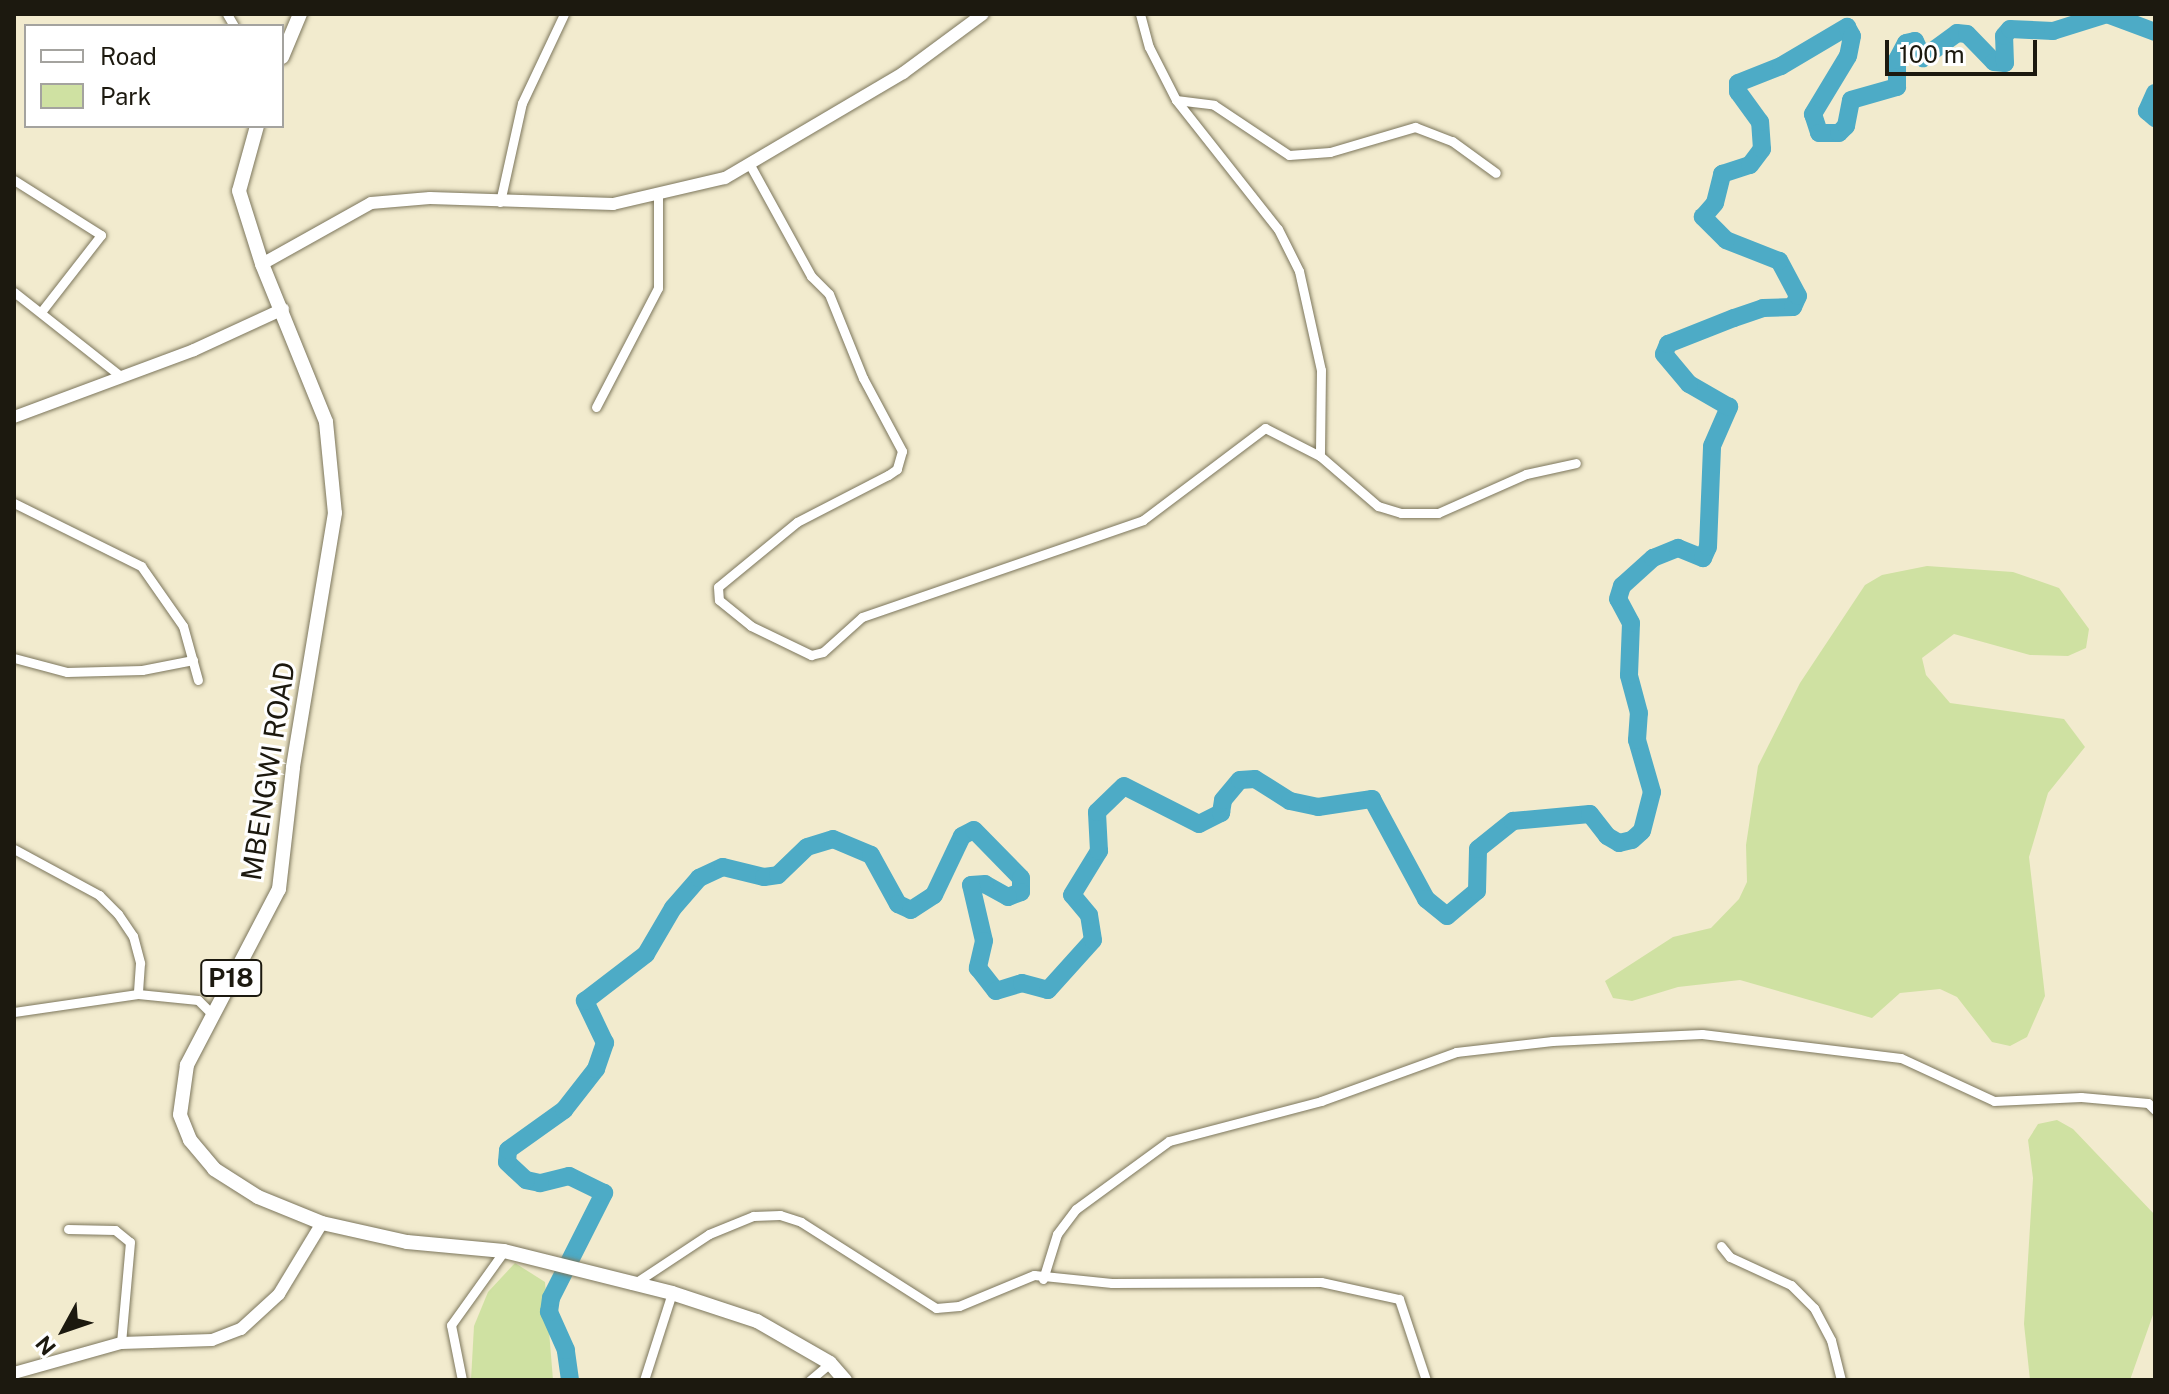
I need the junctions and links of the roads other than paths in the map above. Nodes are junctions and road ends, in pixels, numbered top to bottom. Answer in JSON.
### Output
{"nodes":[{"id":1,"x":300,"y":14,"type":"edge"},
{"id":2,"x":564,"y":14,"type":"edge"},
{"id":3,"x":983,"y":14,"type":"edge"},
{"id":4,"x":1140,"y":14,"type":"edge"},
{"id":5,"x":284,"y":52,"type":"edge"},
{"id":6,"x":1176,"y":100,"type":"junction"},
{"id":7,"x":256,"y":128,"type":"edge"},
{"id":8,"x":750,"y":165,"type":"junction"},
{"id":9,"x":1496,"y":173,"type":"dead end"},
{"id":10,"x":14,"y":180,"type":"edge"},
{"id":11,"x":658,"y":197,"type":"junction"},
{"id":12,"x":500,"y":202,"type":"junction"},
{"id":13,"x":262,"y":264,"type":"junction"},
{"id":14,"x":14,"y":292,"type":"edge"},
{"id":15,"x":283,"y":309,"type":"junction"},
{"id":16,"x":41,"y":312,"type":"junction"},
{"id":17,"x":119,"y":375,"type":"junction"},
{"id":18,"x":596,"y":407,"type":"dead end"},
{"id":19,"x":14,"y":417,"type":"edge"},
{"id":20,"x":1320,"y":456,"type":"junction"},
{"id":21,"x":1576,"y":463,"type":"dead end"},
{"id":22,"x":14,"y":503,"type":"edge"},
{"id":23,"x":14,"y":658,"type":"edge"},
{"id":24,"x":193,"y":660,"type":"junction"},
{"id":25,"x":198,"y":680,"type":"dead end"},
{"id":26,"x":14,"y":849,"type":"edge"},
{"id":27,"x":138,"y":994,"type":"junction"},
{"id":28,"x":14,"y":1012,"type":"edge"},
{"id":29,"x":211,"y":1013,"type":"junction"},
{"id":30,"x":2155,"y":1110,"type":"edge"},
{"id":31,"x":322,"y":1223,"type":"junction"},
{"id":32,"x":68,"y":1229,"type":"dead end"},
{"id":33,"x":1721,"y":1246,"type":"dead end"},
{"id":34,"x":504,"y":1251,"type":"junction"},
{"id":35,"x":1043,"y":1279,"type":"junction"},
{"id":36,"x":632,"y":1285,"type":"junction"},
{"id":37,"x":672,"y":1293,"type":"junction"},
{"id":38,"x":121,"y":1343,"type":"junction"},
{"id":39,"x":830,"y":1363,"type":"junction"},
{"id":40,"x":14,"y":1373,"type":"edge"},
{"id":41,"x":462,"y":1380,"type":"edge"},
{"id":42,"x":644,"y":1380,"type":"edge"},
{"id":43,"x":810,"y":1380,"type":"edge"},
{"id":44,"x":845,"y":1380,"type":"edge"},
{"id":45,"x":1426,"y":1380,"type":"edge"},
{"id":46,"x":1841,"y":1380,"type":"edge"}],
"edges":[{"from":1,"to":5,"type":"main road"},
{"from":2,"to":12,"type":"street"},
{"from":3,"to":8,"type":"street"},
{"from":4,"to":6,"type":"street"},
{"from":6,"to":9,"type":"street"},
{"from":6,"to":20,"type":"street"},
{"from":7,"to":13,"type":"main road","name":"MBENGWI ROAD","number":"P18"},
{"from":8,"to":11,"type":"street"},
{"from":8,"to":20,"type":"street"},
{"from":10,"to":16,"type":"street"},
{"from":11,"to":12,"type":"street"},
{"from":11,"to":18,"type":"street"},
{"from":12,"to":13,"type":"street"},
{"from":13,"to":15,"type":"main road","name":"MBENGWI ROAD","number":"P18"},
{"from":14,"to":16,"type":"street"},
{"from":15,"to":17,"type":"street"},
{"from":15,"to":29,"type":"main road","name":"MBENGWI ROAD","number":"P18"},
{"from":16,"to":17,"type":"street"},
{"from":17,"to":19,"type":"street"},
{"from":20,"to":21,"type":"street"},
{"from":22,"to":24,"type":"street"},
{"from":23,"to":24,"type":"street"},
{"from":24,"to":25,"type":"street"},
{"from":26,"to":27,"type":"street"},
{"from":27,"to":28,"type":"street"},
{"from":27,"to":29,"type":"street"},
{"from":29,"to":31,"type":"main road","name":"MBENGWI ROAD","number":"P18"},
{"from":30,"to":35,"type":"street"},
{"from":31,"to":34,"type":"main road","name":"MBENGWI ROAD","number":"P18"},
{"from":31,"to":38,"type":"street"},
{"from":32,"to":38,"type":"street"},
{"from":33,"to":46,"type":"street"},
{"from":34,"to":36,"type":"main road","name":"MBENGWI ROAD","number":"P18"},
{"from":34,"to":41,"type":"street"},
{"from":35,"to":36,"type":"street"},
{"from":35,"to":45,"type":"street"},
{"from":36,"to":37,"type":"main road","name":"MBENGWI ROAD","number":"P18"},
{"from":37,"to":39,"type":"main road","name":"MBENGWI ROAD","number":"P18"},
{"from":37,"to":42,"type":"street"},
{"from":38,"to":40,"type":"street"},
{"from":39,"to":43,"type":"street"},
{"from":39,"to":44,"type":"main road","name":"MBENGWI ROAD","number":"P18"}]}
